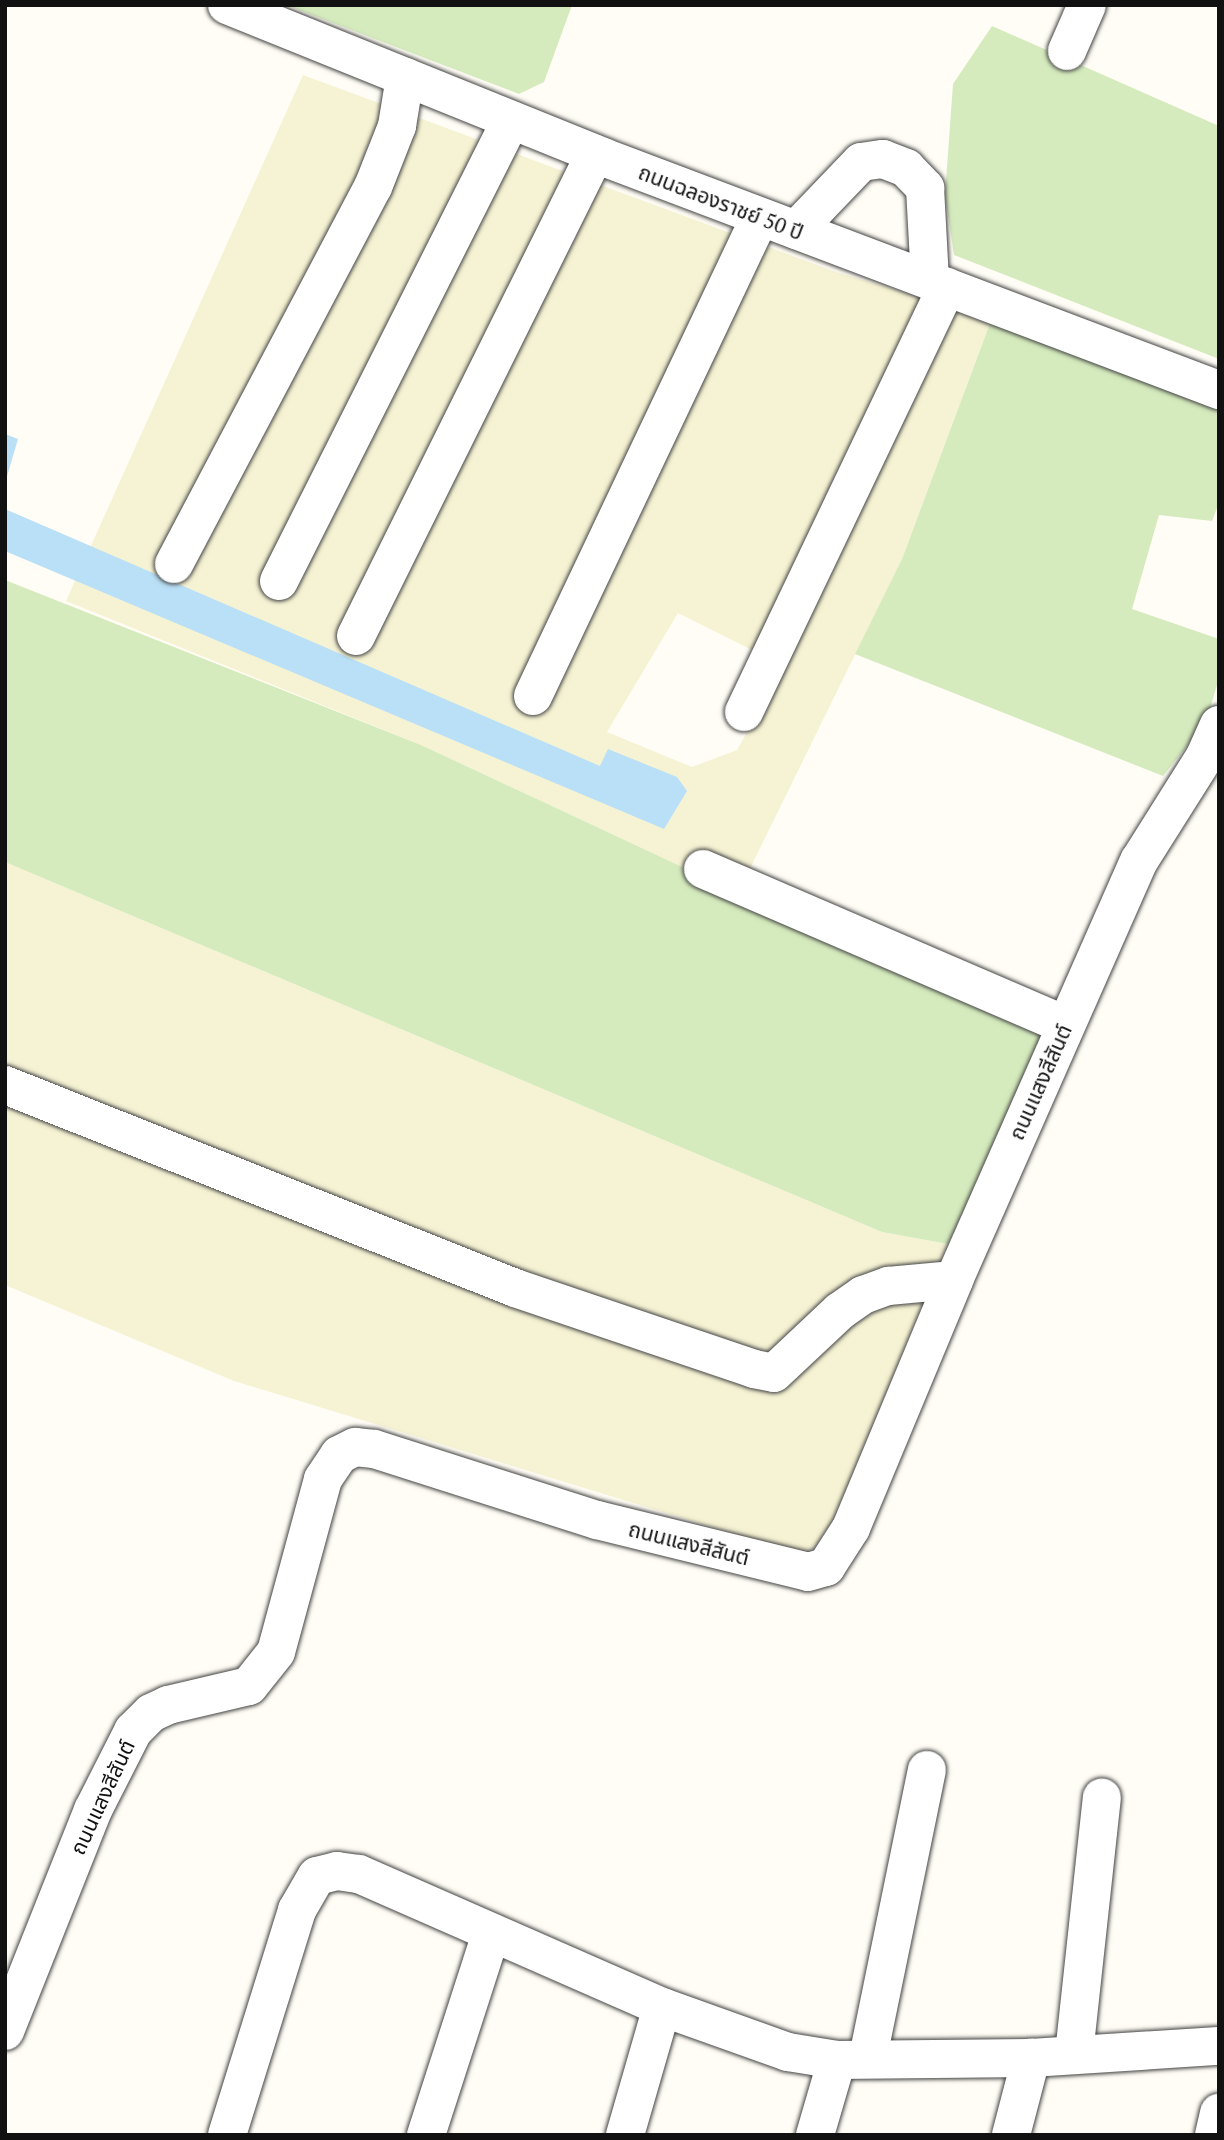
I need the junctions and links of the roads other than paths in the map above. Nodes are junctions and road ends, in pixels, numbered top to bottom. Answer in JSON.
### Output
{"nodes":[{"id":1,"x":227,"y":5,"type":"edge"},
{"id":2,"x":1087,"y":5,"type":"edge"},
{"id":3,"x":1067,"y":51,"type":"dead end"},
{"id":4,"x":405,"y":77,"type":"junction"},
{"id":5,"x":511,"y":120,"type":"junction"},
{"id":6,"x":595,"y":154,"type":"junction"},
{"id":7,"x":760,"y":217,"type":"junction"},
{"id":8,"x":796,"y":230,"type":"junction"},
{"id":9,"x":938,"y":284,"type":"junction"},
{"id":10,"x":1219,"y":390,"type":"edge"},
{"id":11,"x":174,"y":564,"type":"dead end"},
{"id":12,"x":279,"y":581,"type":"dead end"},
{"id":13,"x":355,"y":636,"type":"dead end"},
{"id":14,"x":533,"y":696,"type":"dead end"},
{"id":15,"x":744,"y":712,"type":"dead end"},
{"id":16,"x":1219,"y":725,"type":"edge"},
{"id":17,"x":703,"y":869,"type":"dead end"},
{"id":18,"x":1066,"y":1025,"type":"junction"},
{"id":19,"x":5,"y":1085,"type":"edge"},
{"id":20,"x":954,"y":1280,"type":"junction"},
{"id":21,"x":927,"y":1770,"type":"dead end"},
{"id":22,"x":1102,"y":1798,"type":"dead end"},
{"id":23,"x":491,"y":1934,"type":"junction"},
{"id":24,"x":662,"y":2007,"type":"junction"},
{"id":25,"x":5,"y":2031,"type":"edge"},
{"id":26,"x":1219,"y":2046,"type":"edge"},
{"id":27,"x":1074,"y":2054,"type":"junction"},
{"id":28,"x":1031,"y":2058,"type":"junction"},
{"id":29,"x":852,"y":2059,"type":"junction"},
{"id":30,"x":1219,"y":2113,"type":"edge"},
{"id":31,"x":227,"y":2135,"type":"edge"},
{"id":32,"x":426,"y":2135,"type":"edge"},
{"id":33,"x":625,"y":2135,"type":"edge"},
{"id":34,"x":815,"y":2135,"type":"edge"},
{"id":35,"x":1011,"y":2135,"type":"edge"},
{"id":36,"x":1214,"y":2135,"type":"edge"}],
"edges":[{"from":1,"to":4,"type":"street","name":"ถนนฉลองราชย์ 50 ปี"},
{"from":2,"to":3,"type":"street"},
{"from":4,"to":5,"type":"street","name":"ถนนฉลองราชย์ 50 ปี"},
{"from":4,"to":11,"type":"street"},
{"from":5,"to":6,"type":"street","name":"ถนนฉลองราชย์ 50 ปี"},
{"from":5,"to":12,"type":"street"},
{"from":6,"to":7,"type":"street","name":"ถนนฉลองราชย์ 50 ปี"},
{"from":6,"to":13,"type":"street"},
{"from":7,"to":8,"type":"street","name":"ถนนฉลองราชย์ 50 ปี"},
{"from":7,"to":14,"type":"street"},
{"from":8,"to":9,"type":"street","name":"ถนนฉลองราชย์ 50 ปี"},
{"from":8,"to":9,"type":"street"},
{"from":9,"to":10,"type":"street","name":"ถนนฉลองราชย์ 50 ปี"},
{"from":9,"to":15,"type":"street"},
{"from":16,"to":18,"type":"street","name":"ถนนแสงสีสันต์"},
{"from":17,"to":18,"type":"street"},
{"from":18,"to":20,"type":"street","name":"ถนนแสงสีสันต์"},
{"from":19,"to":20,"type":"street"},
{"from":20,"to":25,"type":"street","name":"ถนนแสงสีสันต์"},
{"from":21,"to":29,"type":"street"},
{"from":22,"to":27,"type":"street"},
{"from":23,"to":24,"type":"street"},
{"from":23,"to":31,"type":"street"},
{"from":23,"to":32,"type":"street"},
{"from":24,"to":29,"type":"street"},
{"from":24,"to":33,"type":"street"},
{"from":26,"to":27,"type":"street"},
{"from":27,"to":28,"type":"street"},
{"from":28,"to":29,"type":"street"},
{"from":28,"to":35,"type":"street"},
{"from":29,"to":34,"type":"street"},
{"from":30,"to":36,"type":"street"}]}
